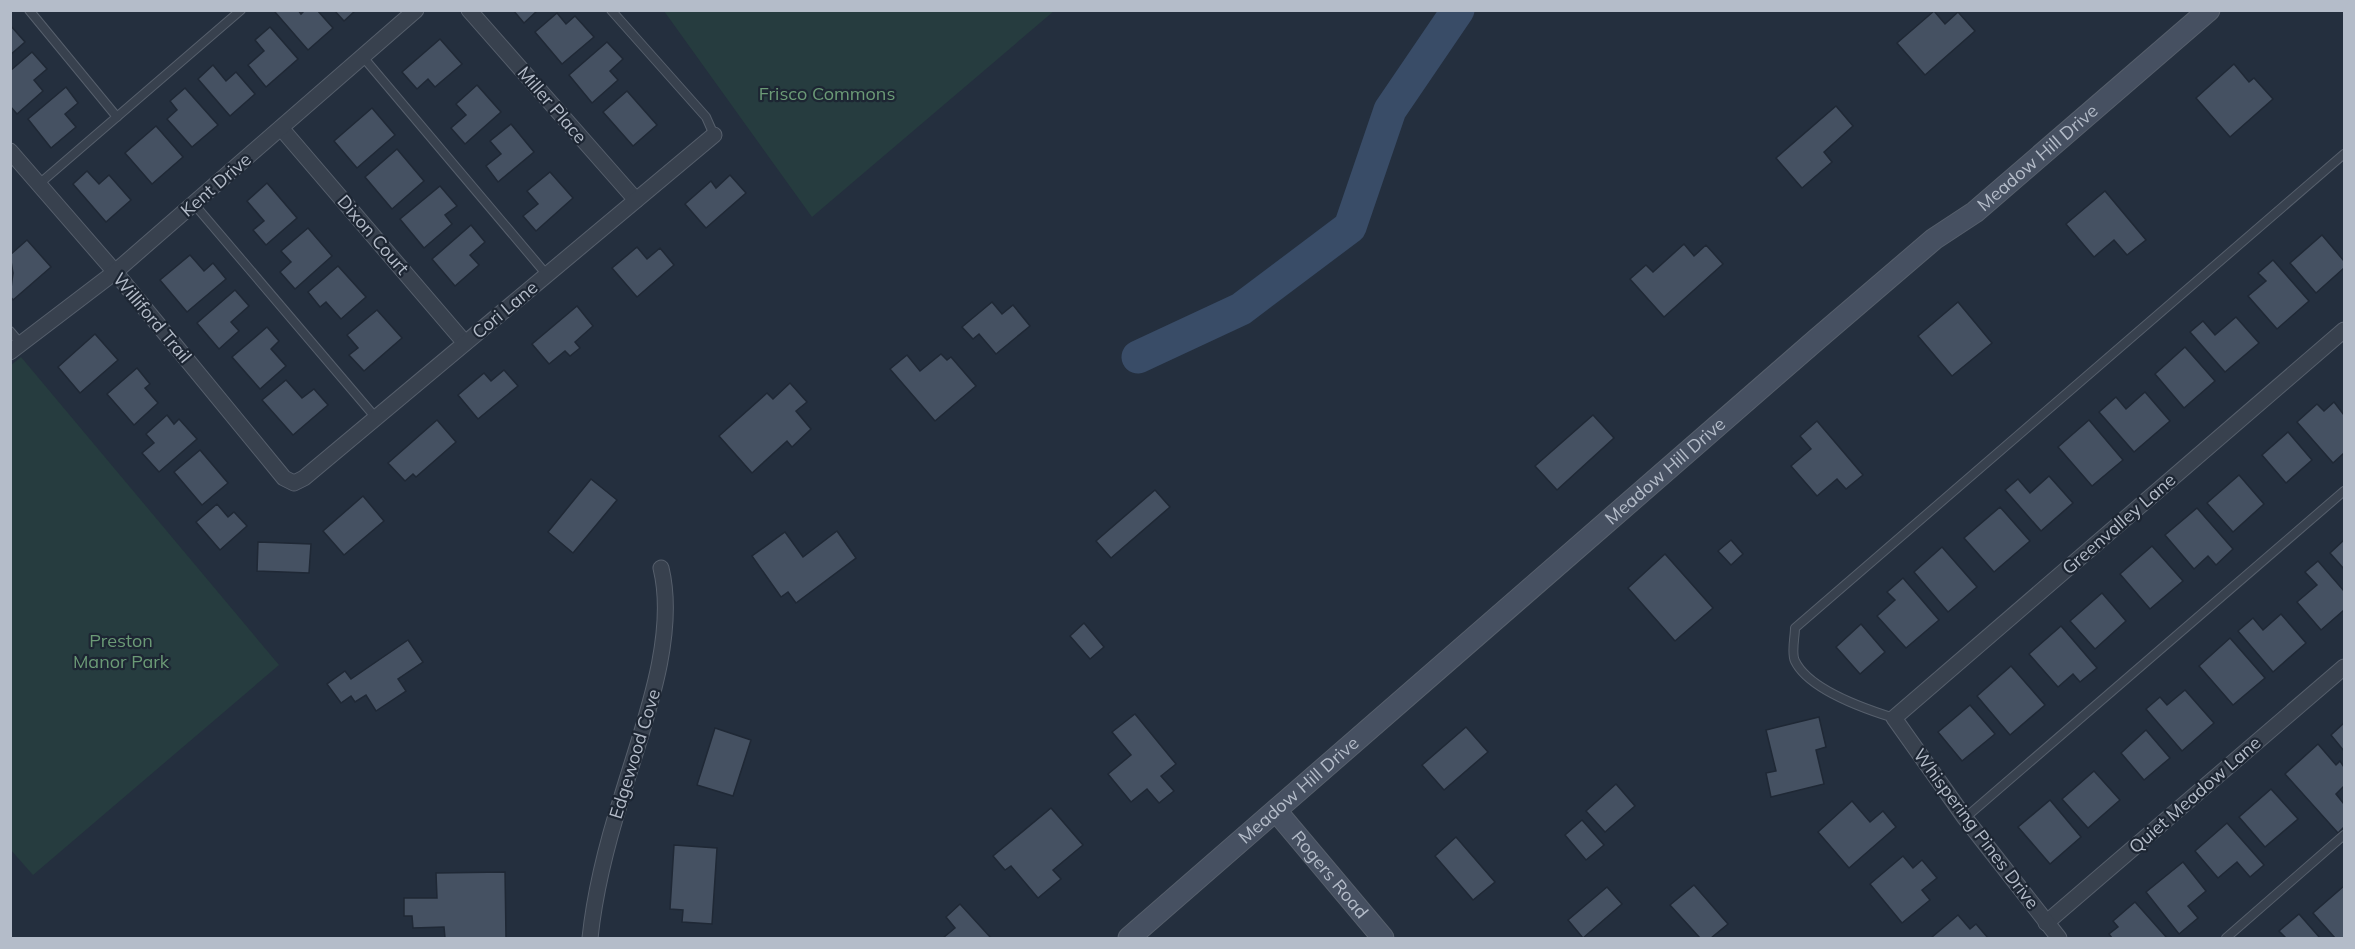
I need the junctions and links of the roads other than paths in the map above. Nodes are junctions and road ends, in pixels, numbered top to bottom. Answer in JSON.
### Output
{"nodes":[{"id":1,"x":29,"y":10,"type":"edge"},
{"id":2,"x":241,"y":10,"type":"edge"},
{"id":3,"x":416,"y":10,"type":"edge"},
{"id":4,"x":469,"y":10,"type":"edge"},
{"id":5,"x":611,"y":10,"type":"edge"},
{"id":6,"x":2209,"y":10,"type":"edge"},
{"id":7,"x":363,"y":57,"type":"junction"},
{"id":8,"x":117,"y":117,"type":"junction"},
{"id":9,"x":281,"y":128,"type":"junction"},
{"id":10,"x":714,"y":135,"type":"joint"},
{"id":11,"x":10,"y":151,"type":"edge"},
{"id":12,"x":2344,"y":154,"type":"edge"},
{"id":13,"x":39,"y":184,"type":"junction"},
{"id":14,"x":636,"y":200,"type":"junction"},
{"id":15,"x":194,"y":204,"type":"junction"},
{"id":16,"x":115,"y":272,"type":"junction"},
{"id":17,"x":547,"y":275,"type":"junction"},
{"id":18,"x":2344,"y":330,"type":"edge"},
{"id":19,"x":10,"y":331,"type":"edge"},
{"id":20,"x":465,"y":343,"type":"junction"},
{"id":21,"x":16,"y":348,"type":"edge"},
{"id":22,"x":376,"y":418,"type":"junction"},
{"id":23,"x":294,"y":483,"type":"joint"},
{"id":24,"x":2344,"y":491,"type":"edge"},
{"id":25,"x":661,"y":568,"type":"dead end"},
{"id":26,"x":2344,"y":667,"type":"edge"},
{"id":27,"x":1894,"y":718,"type":"junction"},
{"id":28,"x":1277,"y":812,"type":"junction"},
{"id":29,"x":1965,"y":818,"type":"junction"},
{"id":30,"x":2344,"y":835,"type":"edge"},
{"id":31,"x":2046,"y":923,"type":"junction"},
{"id":32,"x":590,"y":939,"type":"edge"},
{"id":33,"x":1129,"y":939,"type":"edge"},
{"id":34,"x":1383,"y":939,"type":"edge"},
{"id":35,"x":2059,"y":939,"type":"edge"},
{"id":36,"x":2226,"y":939,"type":"edge"}],
"edges":[{"from":1,"to":8,"type":"lane"},
{"from":2,"to":8,"type":"lane"},
{"from":3,"to":7,"type":"street","name":"Kent Drive"},
{"from":4,"to":14,"type":"street","name":"Miller Place"},
{"from":5,"to":10,"type":"lane"},
{"from":6,"to":28,"type":"street","name":"Meadow Hill Drive"},
{"from":7,"to":9,"type":"street","name":"Kent Drive"},
{"from":7,"to":17,"type":"lane"},
{"from":8,"to":13,"type":"lane"},
{"from":9,"to":15,"type":"street","name":"Kent Drive"},
{"from":9,"to":20,"type":"street","name":"Dixon Court"},
{"from":10,"to":14,"type":"street","name":"Cori Lane"},
{"from":11,"to":13,"type":"street","name":"Williford Trail"},
{"from":12,"to":27,"type":"lane"},
{"from":13,"to":16,"type":"street","name":"Williford Trail"},
{"from":14,"to":17,"type":"street","name":"Cori Lane"},
{"from":15,"to":16,"type":"street","name":"Kent Drive"},
{"from":15,"to":22,"type":"lane"},
{"from":16,"to":21,"type":"street","name":"Kent Drive"},
{"from":16,"to":23,"type":"street","name":"Williford Trail"},
{"from":17,"to":20,"type":"street","name":"Cori Lane"},
{"from":18,"to":27,"type":"street","name":"Greenvalley Lane"},
{"from":19,"to":21,"type":"lane"},
{"from":20,"to":22,"type":"street","name":"Cori Lane"},
{"from":22,"to":23,"type":"street","name":"Cori Lane"},
{"from":24,"to":29,"type":"lane"},
{"from":25,"to":32,"type":"street","name":"Edgewood Cove"},
{"from":26,"to":31,"type":"street","name":"Quiet Meadow Lane"},
{"from":27,"to":29,"type":"street","name":"Whispering Pines Drive"},
{"from":28,"to":33,"type":"street","name":"Meadow Hill Drive"},
{"from":28,"to":34,"type":"street","name":"Rogers Road"},
{"from":29,"to":31,"type":"street","name":"Whispering Pines Drive"},
{"from":30,"to":36,"type":"lane"},
{"from":31,"to":35,"type":"street","name":"Whispering Pines Drive"}]}
